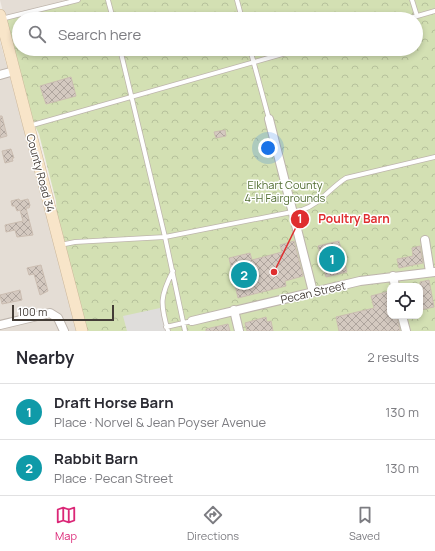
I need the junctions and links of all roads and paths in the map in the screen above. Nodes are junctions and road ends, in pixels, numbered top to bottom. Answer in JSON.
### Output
{"nodes":[{"id":1,"x":78,"y":0,"type":"edge"},
{"id":2,"x":108,"y":0,"type":"edge"},
{"id":3,"x":237,"y":0,"type":"edge"},
{"id":4,"x":412,"y":0,"type":"edge"},
{"id":5,"x":435,"y":11,"type":"edge"},
{"id":6,"x":27,"y":12,"type":"edge"},
{"id":7,"x":111,"y":12,"type":"edge"},
{"id":8,"x":240,"y":12,"type":"edge"},
{"id":9,"x":416,"y":12,"type":"edge"},
{"id":10,"x":423,"y":14,"type":"edge"},
{"id":11,"x":12,"y":15,"type":"edge"},
{"id":12,"x":1,"y":18,"type":"edge"},
{"id":13,"x":122,"y":56,"type":"edge"},
{"id":14,"x":252,"y":56,"type":"edge"},
{"id":15,"x":275,"y":56,"type":"edge"},
{"id":16,"x":254,"y":62,"type":"junction"},
{"id":17,"x":14,"y":71,"type":"junction"},
{"id":18,"x":0,"y":75,"type":"edge"},
{"id":19,"x":132,"y":96,"type":"junction"},
{"id":20,"x":269,"y":119,"type":"joint"},
{"id":21,"x":29,"y":126,"type":"junction"},
{"id":22,"x":435,"y":157,"type":"edge"},
{"id":23,"x":293,"y":212,"type":"junction"},
{"id":24,"x":165,"y":237,"type":"junction"},
{"id":25,"x":425,"y":240,"type":"dead end"},
{"id":26,"x":60,"y":245,"type":"junction"},
{"id":27,"x":173,"y":271,"type":"junction"},
{"id":28,"x":433,"y":272,"type":"edge"},
{"id":29,"x":393,"y":276,"type":"junction"},
{"id":30,"x":394,"y":283,"type":"edge"},
{"id":31,"x":313,"y":292,"type":"junction"},
{"id":32,"x":234,"y":310,"type":"junction"},
{"id":33,"x":403,"y":319,"type":"edge"},
{"id":34,"x":192,"y":321,"type":"joint"},
{"id":35,"x":183,"y":323,"type":"junction"},
{"id":36,"x":0,"y":325,"type":"edge"},
{"id":37,"x":167,"y":329,"type":"edge"},
{"id":38,"x":64,"y":331,"type":"edge"},
{"id":39,"x":82,"y":331,"type":"edge"},
{"id":40,"x":185,"y":331,"type":"edge"},
{"id":41,"x":239,"y":331,"type":"edge"},
{"id":42,"x":406,"y":331,"type":"edge"}],
"edges":[{"from":1,"to":6,"type":"lane"},
{"from":2,"to":7,"type":"lane"},
{"from":3,"to":8,"type":"lane"},
{"from":4,"to":9,"type":"lane"},
{"from":5,"to":10,"type":"lane"},
{"from":11,"to":12,"type":"lane"},
{"from":12,"to":17,"type":"street","name":"County Road 34"},
{"from":13,"to":19,"type":"lane"},
{"from":14,"to":16,"type":"lane"},
{"from":15,"to":16,"type":"lane"},
{"from":16,"to":19,"type":"lane"},
{"from":16,"to":20,"type":"lane"},
{"from":17,"to":18,"type":"street"},
{"from":17,"to":21,"type":"street","name":"County Road 34"},
{"from":19,"to":21,"type":"lane"},
{"from":19,"to":24,"type":"lane"},
{"from":20,"to":23,"type":"street"},
{"from":21,"to":26,"type":"street","name":"County Road 34"},
{"from":22,"to":23,"type":"lane"},
{"from":23,"to":24,"type":"lane"},
{"from":23,"to":31,"type":"street"},
{"from":24,"to":26,"type":"lane"},
{"from":24,"to":27,"type":"lane"},
{"from":25,"to":28,"type":"street"},
{"from":26,"to":39,"type":"street","name":"County Road 34"},
{"from":27,"to":35,"type":"lane"},
{"from":27,"to":37,"type":"lane"},
{"from":28,"to":29,"type":"street","name":"Pecan Street"},
{"from":29,"to":30,"type":"street"},
{"from":29,"to":31,"type":"street","name":"Pecan Street"},
{"from":31,"to":32,"type":"street","name":"Pecan Street"},
{"from":32,"to":34,"type":"street","name":"Pecan Street"},
{"from":32,"to":41,"type":"street"},
{"from":33,"to":42,"type":"street"},
{"from":34,"to":35,"type":"lane"},
{"from":35,"to":37,"type":"lane"},
{"from":35,"to":40,"type":"lane"},
{"from":36,"to":38,"type":"street"}]}
